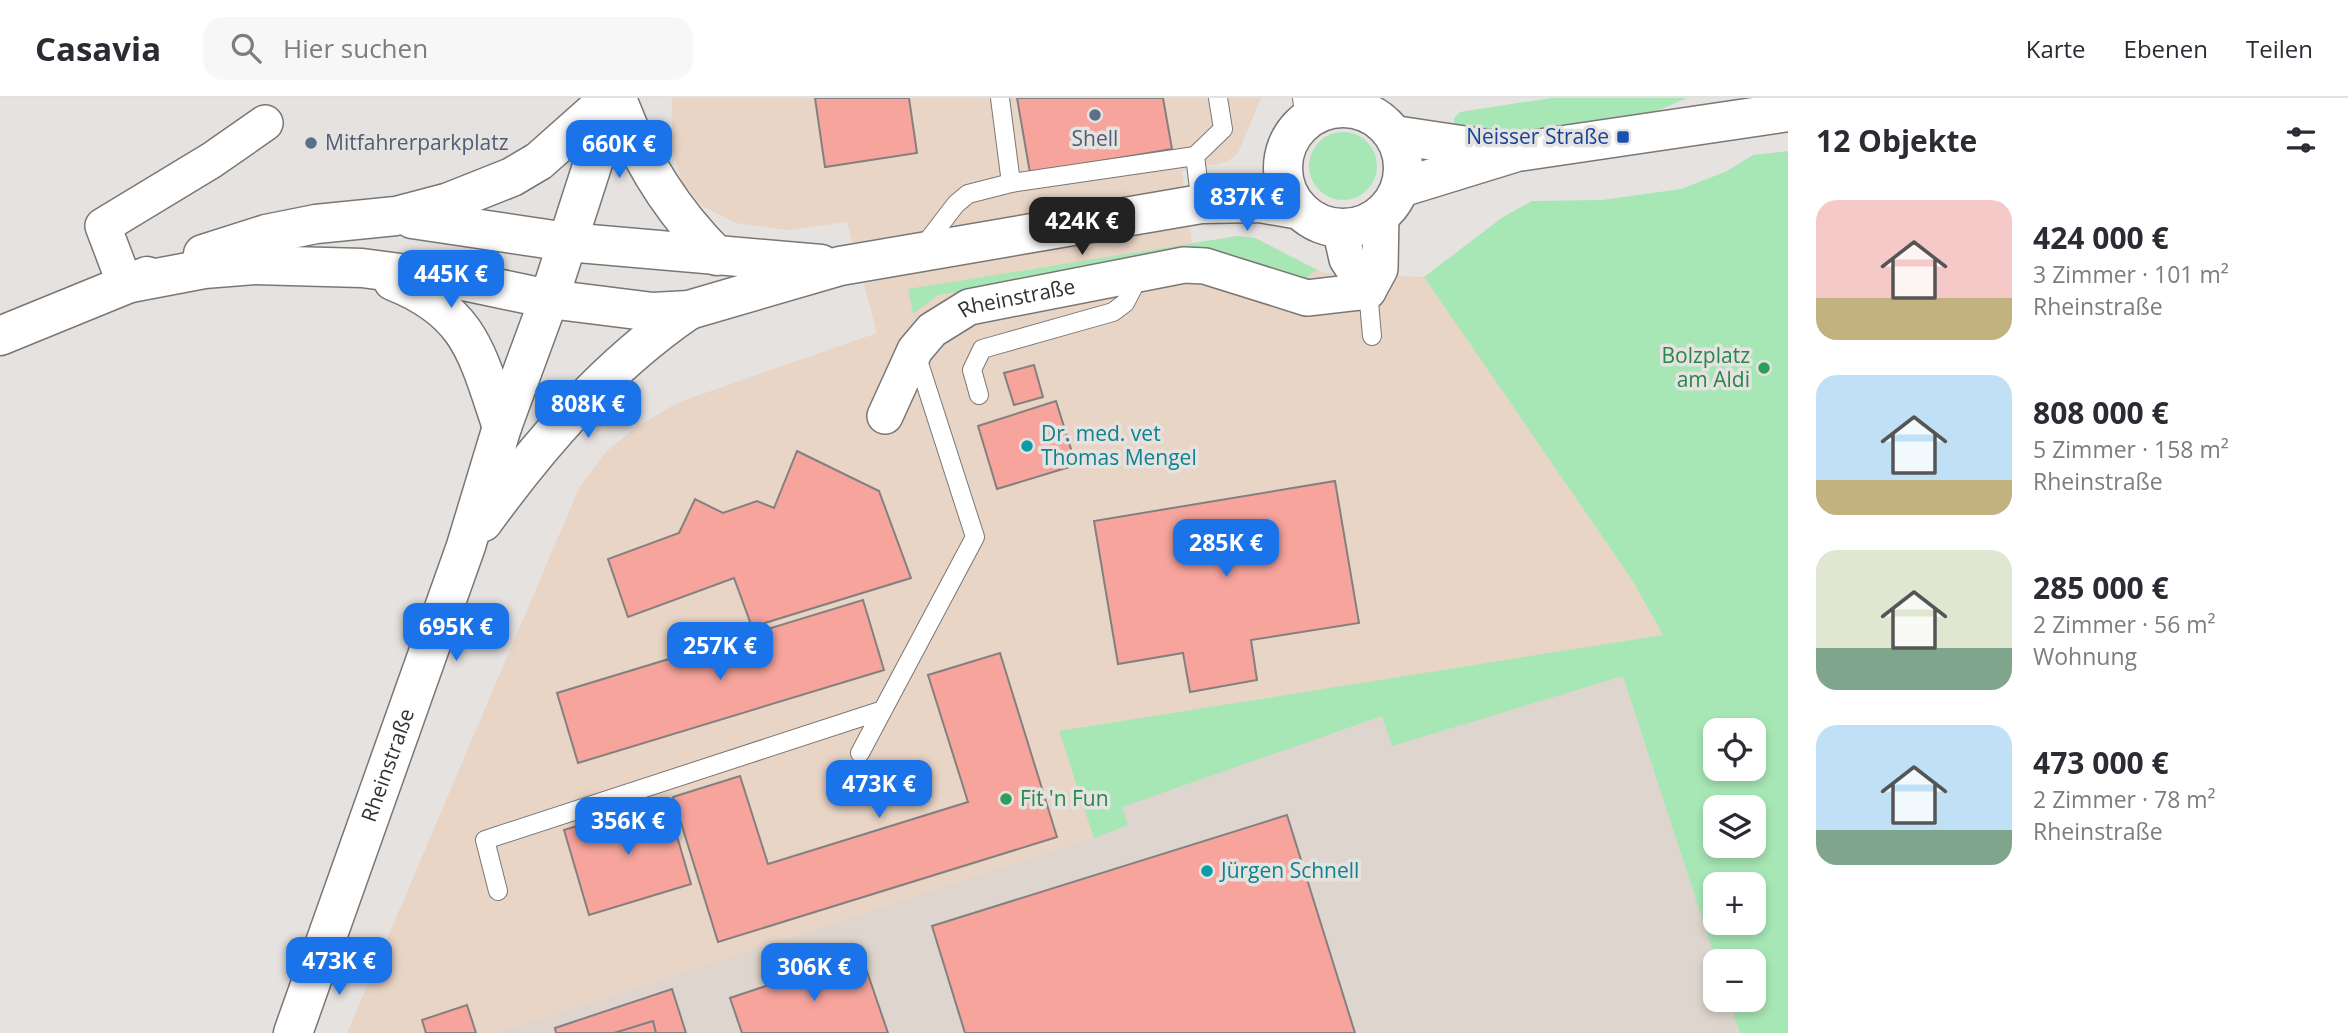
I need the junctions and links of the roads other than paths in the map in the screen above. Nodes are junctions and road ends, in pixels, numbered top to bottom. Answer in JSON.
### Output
{"nodes":[{"id":1,"x":614,"y":98,"type":"edge"},
{"id":2,"x":1000,"y":98,"type":"edge"},
{"id":3,"x":1218,"y":98,"type":"edge"},
{"id":4,"x":1346,"y":103,"type":"edge"},
{"id":5,"x":1303,"y":109,"type":"edge"},
{"id":6,"x":1788,"y":113,"type":"edge"},
{"id":7,"x":265,"y":123,"type":"dead end"},
{"id":8,"x":1394,"y":135,"type":"junction"},
{"id":9,"x":1517,"y":152,"type":"junction"},
{"id":10,"x":1195,"y":156,"type":"junction"},
{"id":11,"x":1283,"y":157,"type":"junction"},
{"id":12,"x":1011,"y":183,"type":"junction"},
{"id":13,"x":1391,"y":201,"type":"junction"},
{"id":14,"x":1201,"y":204,"type":"junction"},
{"id":15,"x":1300,"y":210,"type":"junction"},
{"id":16,"x":396,"y":216,"type":"junction"},
{"id":17,"x":1340,"y":228,"type":"junction"},
{"id":18,"x":567,"y":242,"type":"junction"},
{"id":19,"x":918,"y":253,"type":"junction"},
{"id":20,"x":717,"y":256,"type":"junction"},
{"id":21,"x":840,"y":266,"type":"junction"},
{"id":22,"x":362,"y":268,"type":"junction"},
{"id":23,"x":1140,"y":274,"type":"junction"},
{"id":24,"x":125,"y":284,"type":"junction"},
{"id":25,"x":1368,"y":291,"type":"junction"},
{"id":26,"x":549,"y":299,"type":"junction"},
{"id":27,"x":689,"y":310,"type":"junction"},
{"id":28,"x":0,"y":336,"type":"edge"},
{"id":29,"x":1372,"y":336,"type":"dead end"},
{"id":30,"x":915,"y":350,"type":"junction"},
{"id":31,"x":979,"y":395,"type":"dead end"},
{"id":32,"x":885,"y":416,"type":"dead end"},
{"id":33,"x":502,"y":427,"type":"junction"},
{"id":34,"x":466,"y":546,"type":"junction"},
{"id":35,"x":883,"y":710,"type":"junction"},
{"id":36,"x":860,"y":754,"type":"dead end"},
{"id":37,"x":498,"y":891,"type":"dead end"},
{"id":38,"x":293,"y":1033,"type":"edge"}],
"edges":[{"from":1,"to":16,"type":"main road"},
{"from":1,"to":18,"type":"main road","name":"Rheinstraße"},
{"from":1,"to":20,"type":"main road"},
{"from":2,"to":12,"type":"lane"},
{"from":3,"to":10,"type":"lane"},
{"from":4,"to":5,"type":"main road"},
{"from":4,"to":8,"type":"main road"},
{"from":5,"to":11,"type":"main road"},
{"from":6,"to":9,"type":"main road"},
{"from":7,"to":24,"type":"street"},
{"from":8,"to":9,"type":"main road"},
{"from":8,"to":13,"type":"main road"},
{"from":9,"to":13,"type":"main road"},
{"from":10,"to":12,"type":"lane"},
{"from":10,"to":14,"type":"lane"},
{"from":11,"to":14,"type":"main road"},
{"from":11,"to":15,"type":"main road"},
{"from":12,"to":19,"type":"lane"},
{"from":13,"to":17,"type":"main road"},
{"from":13,"to":25,"type":"street"},
{"from":14,"to":15,"type":"main road"},
{"from":14,"to":19,"type":"main road"},
{"from":15,"to":17,"type":"main road"},
{"from":16,"to":18,"type":"main road"},
{"from":16,"to":24,"type":"main road"},
{"from":17,"to":25,"type":"street"},
{"from":18,"to":20,"type":"main road"},
{"from":18,"to":26,"type":"main road","name":"Rheinstraße"},
{"from":19,"to":21,"type":"main road"},
{"from":20,"to":21,"type":"main road"},
{"from":21,"to":27,"type":"main road"},
{"from":22,"to":24,"type":"main road"},
{"from":22,"to":26,"type":"main road"},
{"from":22,"to":33,"type":"main road"},
{"from":23,"to":25,"type":"street","name":"Rheinstraße"},
{"from":23,"to":30,"type":"street","name":"Rheinstraße"},
{"from":23,"to":31,"type":"lane"},
{"from":24,"to":28,"type":"main road"},
{"from":25,"to":29,"type":"lane"},
{"from":26,"to":27,"type":"main road"},
{"from":26,"to":33,"type":"main road","name":"Rheinstraße"},
{"from":27,"to":34,"type":"main road"},
{"from":30,"to":32,"type":"street","name":"Rheinstraße"},
{"from":30,"to":35,"type":"lane"},
{"from":33,"to":34,"type":"main road","name":"Rheinstraße"},
{"from":34,"to":38,"type":"main road","name":"Rheinstraße"},
{"from":35,"to":36,"type":"lane"},
{"from":35,"to":37,"type":"lane"}]}
